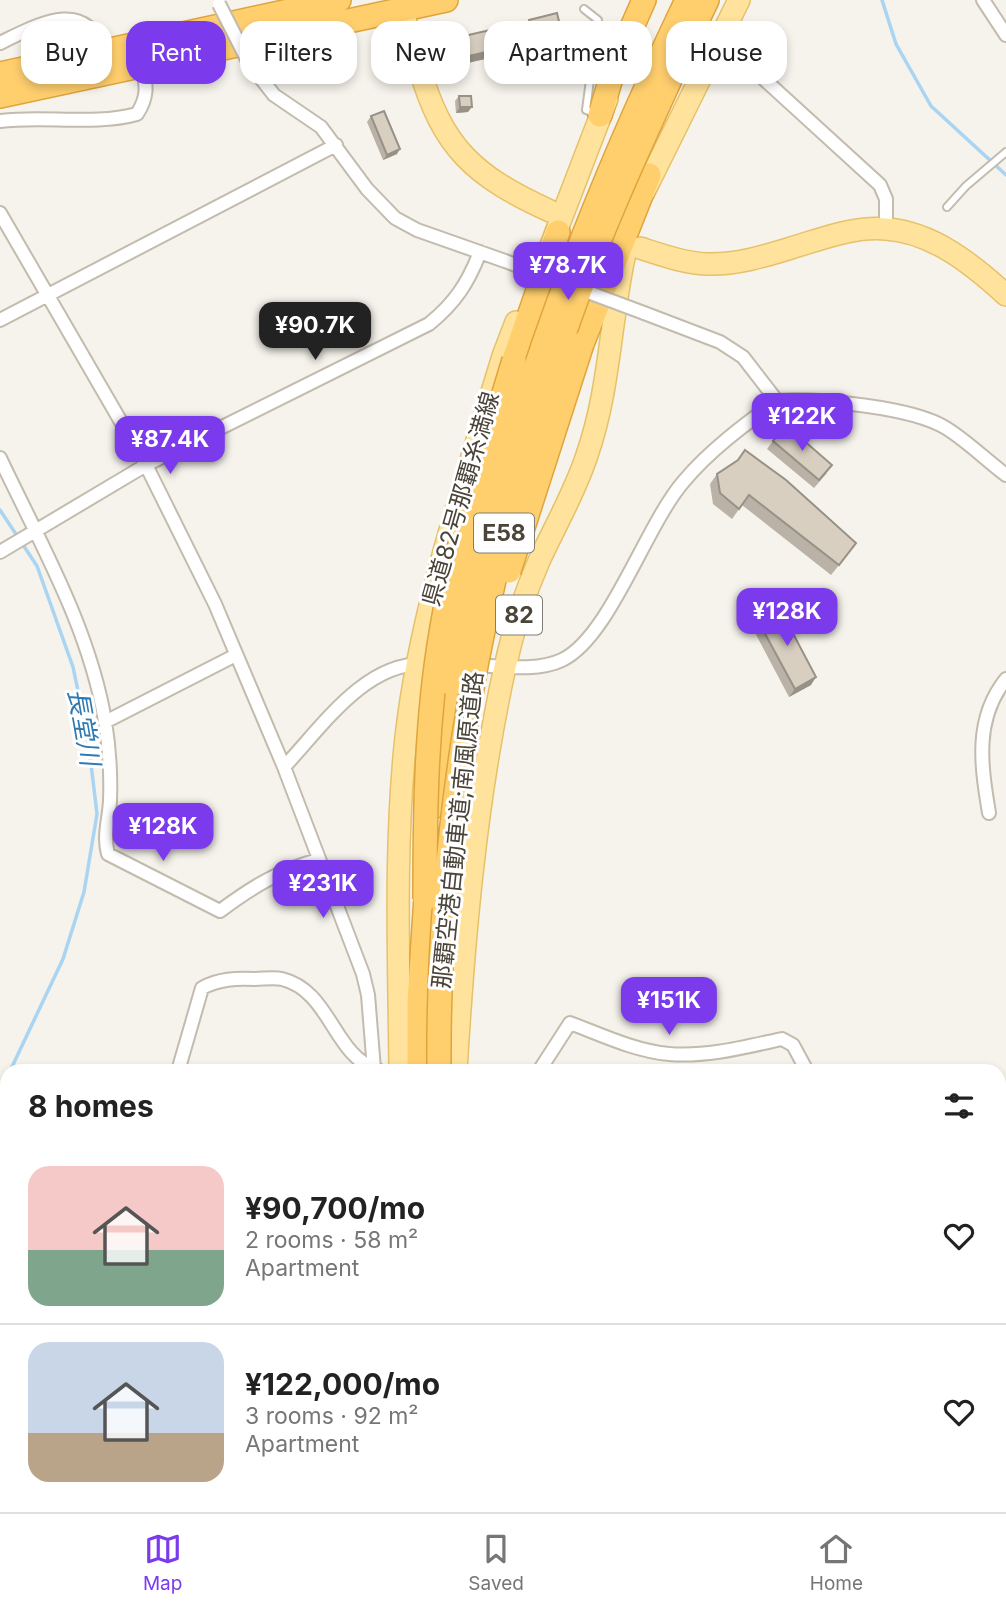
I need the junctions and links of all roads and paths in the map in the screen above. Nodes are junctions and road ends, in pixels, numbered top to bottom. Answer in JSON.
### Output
{"nodes":[{"id":1,"x":339,"y":0,"type":"edge"},
{"id":2,"x":446,"y":0,"type":"edge"},
{"id":3,"x":644,"y":0,"type":"edge"},
{"id":4,"x":654,"y":0,"type":"edge"},
{"id":5,"x":687,"y":0,"type":"edge"},
{"id":6,"x":708,"y":0,"type":"edge"},
{"id":7,"x":739,"y":0,"type":"edge"},
{"id":8,"x":983,"y":0,"type":"edge"},
{"id":9,"x":219,"y":2,"type":"edge"},
{"id":10,"x":402,"y":4,"type":"edge"},
{"id":11,"x":584,"y":9,"type":"dead end"},
{"id":12,"x":40,"y":21,"type":"edge"},
{"id":13,"x":92,"y":21,"type":"edge"},
{"id":14,"x":728,"y":21,"type":"edge"},
{"id":15,"x":21,"y":31,"type":"edge"},
{"id":16,"x":1006,"y":35,"type":"edge"},
{"id":17,"x":0,"y":43,"type":"edge"},
{"id":18,"x":226,"y":47,"type":"edge"},
{"id":19,"x":112,"y":49,"type":"edge"},
{"id":20,"x":21,"y":70,"type":"edge"},
{"id":21,"x":126,"y":70,"type":"edge"},
{"id":22,"x":0,"y":75,"type":"edge"},
{"id":23,"x":146,"y":84,"type":"edge"},
{"id":24,"x":695,"y":84,"type":"edge"},
{"id":25,"x":769,"y":84,"type":"edge"},
{"id":26,"x":0,"y":96,"type":"edge"},
{"id":27,"x":600,"y":114,"type":"junction"},
{"id":28,"x":0,"y":121,"type":"edge"},
{"id":29,"x":336,"y":145,"type":"junction"},
{"id":30,"x":1006,"y":152,"type":"edge"},
{"id":31,"x":649,"y":175,"type":"junction"},
{"id":32,"x":947,"y":207,"type":"dead end"},
{"id":33,"x":0,"y":213,"type":"edge"},
{"id":34,"x":554,"y":221,"type":"junction"},
{"id":35,"x":886,"y":229,"type":"junction"},
{"id":36,"x":640,"y":248,"type":"dead end"},
{"id":37,"x":480,"y":252,"type":"junction"},
{"id":38,"x":48,"y":296,"type":"junction"},
{"id":39,"x":1006,"y":296,"type":"edge"},
{"id":40,"x":0,"y":320,"type":"edge"},
{"id":41,"x":776,"y":401,"type":"junction"},
{"id":42,"x":0,"y":458,"type":"edge"},
{"id":43,"x":146,"y":465,"type":"junction"},
{"id":44,"x":1006,"y":475,"type":"edge"},
{"id":45,"x":36,"y":533,"type":"junction"},
{"id":46,"x":1,"y":549,"type":"edge"},
{"id":47,"x":236,"y":655,"type":"junction"},
{"id":48,"x":417,"y":664,"type":"junction"},
{"id":49,"x":505,"y":666,"type":"junction"},
{"id":50,"x":1006,"y":679,"type":"edge"},
{"id":51,"x":105,"y":722,"type":"junction"},
{"id":52,"x":284,"y":767,"type":"junction"},
{"id":53,"x":989,"y":813,"type":"dead end"},
{"id":54,"x":318,"y":860,"type":"junction"},
{"id":55,"x":435,"y":897,"type":"junction"},
{"id":56,"x":180,"y":1064,"type":"edge"},
{"id":57,"x":367,"y":1064,"type":"edge"},
{"id":58,"x":377,"y":1064,"type":"edge"},
{"id":59,"x":400,"y":1064,"type":"edge"},
{"id":60,"x":420,"y":1064,"type":"edge"},
{"id":61,"x":439,"y":1064,"type":"edge"},
{"id":62,"x":456,"y":1064,"type":"edge"},
{"id":63,"x":543,"y":1064,"type":"edge"},
{"id":64,"x":803,"y":1064,"type":"edge"},
{"id":65,"x":0,"y":1251,"type":"edge"},
{"id":66,"x":0,"y":1288,"type":"edge"}],
"edges":[{"from":1,"to":19,"type":"highway"},
{"from":2,"to":10,"type":"highway"},
{"from":3,"to":27,"type":"highway"},
{"from":4,"to":27,"type":"main road","name":"県道82号那覇糸満線"},
{"from":5,"to":55,"type":"highway","name":"那覇空港自動車道;南風原道路","number":"E58","bridge":true},
{"from":6,"to":55,"type":"highway","name":"那覇空港自動車道;南風原道路","number":"E58","bridge":true},
{"from":7,"to":14,"type":"main road","number":"82"},
{"from":8,"to":16,"type":"street"},
{"from":9,"to":29,"type":"street","bridge":true},
{"from":10,"to":18,"type":"highway"},
{"from":10,"to":34,"type":"main road"},
{"from":11,"to":27,"type":"lane"},
{"from":12,"to":13,"type":"street"},
{"from":15,"to":17,"type":"street"},
{"from":20,"to":22,"type":"highway"},
{"from":21,"to":26,"type":"highway"},
{"from":23,"to":28,"type":"street"},
{"from":24,"to":31,"type":"main road","number":"82"},
{"from":25,"to":35,"type":"street"},
{"from":27,"to":34,"type":"main road","name":"県道82号那覇糸満線"},
{"from":29,"to":37,"type":"street"},
{"from":29,"to":38,"type":"street"},
{"from":30,"to":32,"type":"lane"},
{"from":31,"to":49,"type":"main road","number":"82"},
{"from":31,"to":55,"type":"highway","bridge":true},
{"from":33,"to":38,"type":"street"},
{"from":34,"to":48,"type":"main road","name":"県道82号那覇糸満線"},
{"from":34,"to":55,"type":"highway","bridge":true},
{"from":35,"to":36,"type":"main road"},
{"from":35,"to":39,"type":"main road"},
{"from":37,"to":41,"type":"street","bridge":true},
{"from":37,"to":43,"type":"street"},
{"from":38,"to":40,"type":"street"},
{"from":38,"to":43,"type":"street"},
{"from":41,"to":44,"type":"street"},
{"from":41,"to":49,"type":"street"},
{"from":42,"to":45,"type":"street"},
{"from":43,"to":45,"type":"street"},
{"from":43,"to":47,"type":"street"},
{"from":45,"to":46,"type":"street"},
{"from":45,"to":51,"type":"street"},
{"from":47,"to":51,"type":"street"},
{"from":47,"to":52,"type":"street"},
{"from":48,"to":49,"type":"street"},
{"from":48,"to":52,"type":"street"},
{"from":48,"to":59,"type":"main road","name":"県道82号那覇糸満線"},
{"from":49,"to":62,"type":"main road","number":"82"},
{"from":50,"to":53,"type":"street"},
{"from":51,"to":54,"type":"street"},
{"from":52,"to":54,"type":"street"},
{"from":54,"to":58,"type":"street"},
{"from":55,"to":60,"type":"highway","name":"那覇空港自動車道;南風原道路","number":"E58"},
{"from":55,"to":61,"type":"highway","name":"那覇空港自動車道;南風原道路","number":"E58","bridge":true},
{"from":56,"to":57,"type":"street"},
{"from":63,"to":64,"type":"street"},
{"from":65,"to":66,"type":"street"}]}
